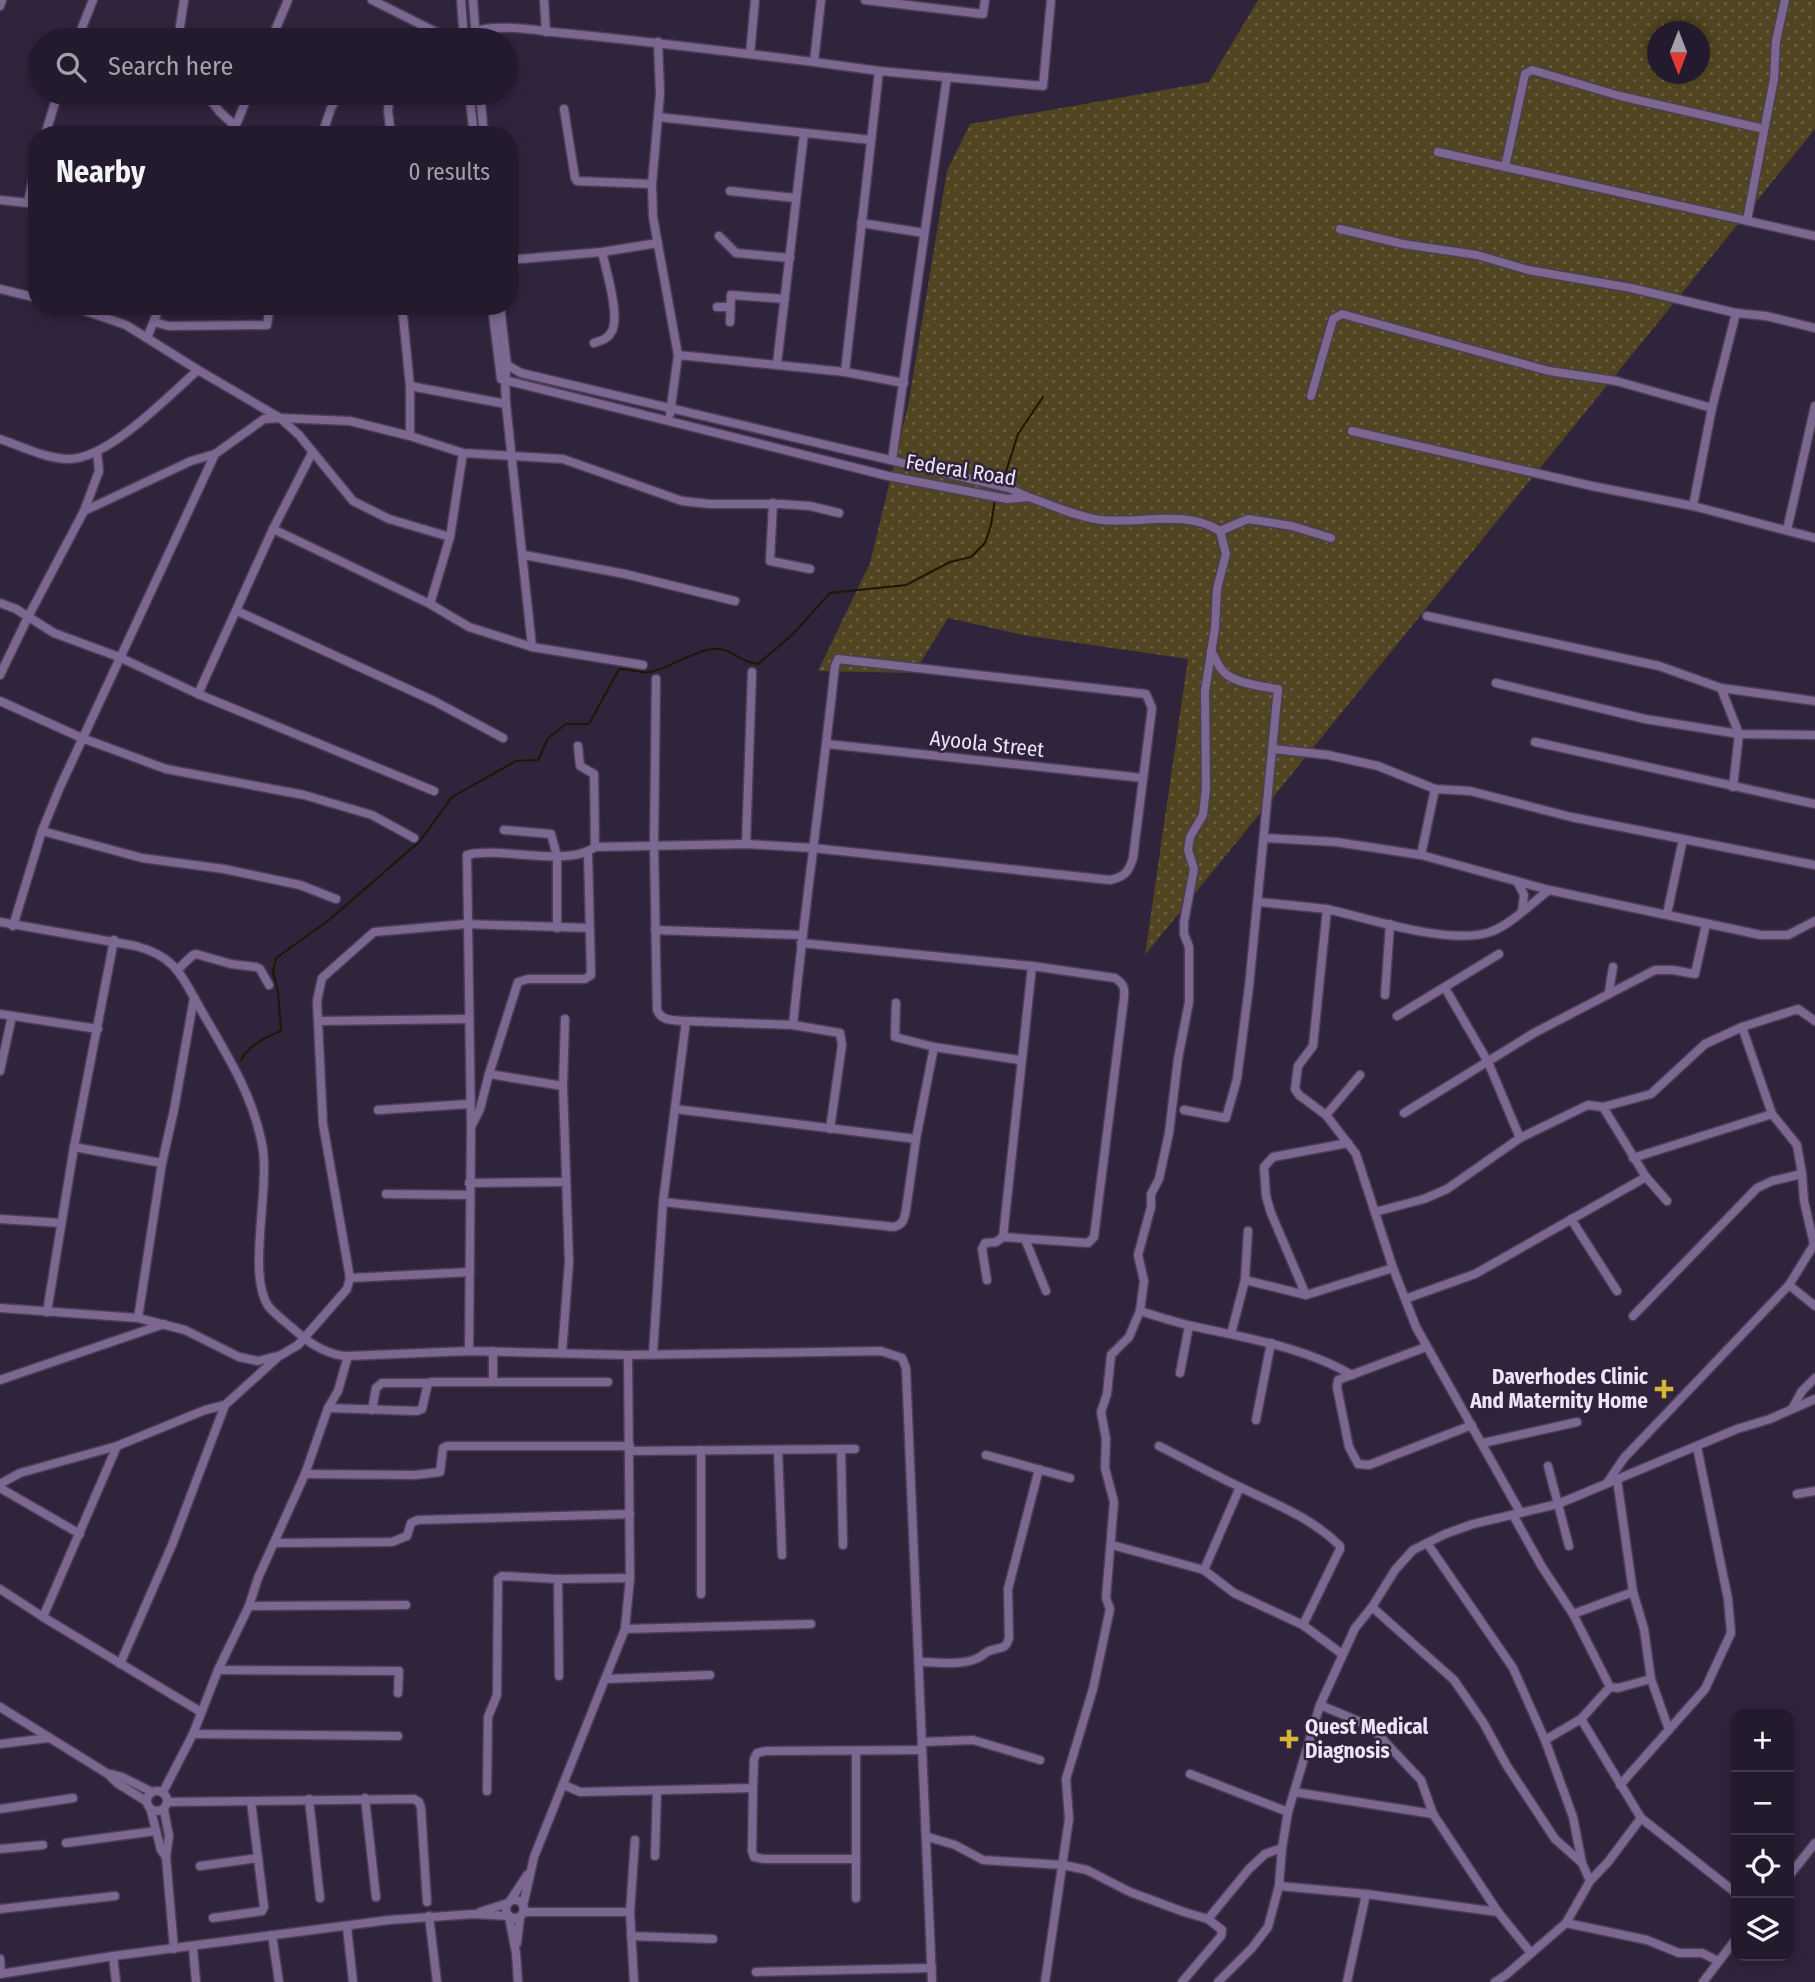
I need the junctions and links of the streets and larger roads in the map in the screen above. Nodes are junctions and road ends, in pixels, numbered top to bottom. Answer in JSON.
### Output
{"nodes":[{"id":1,"x":2,"y":0,"type":"edge"},
{"id":2,"x":93,"y":0,"type":"edge"},
{"id":3,"x":184,"y":0,"type":"edge"},
{"id":4,"x":372,"y":0,"type":"edge"},
{"id":5,"x":461,"y":0,"type":"edge"},
{"id":6,"x":472,"y":0,"type":"edge"},
{"id":7,"x":544,"y":0,"type":"edge"},
{"id":8,"x":755,"y":0,"type":"edge"},
{"id":9,"x":821,"y":0,"type":"edge"},
{"id":10,"x":865,"y":0,"type":"edge"},
{"id":11,"x":985,"y":0,"type":"edge"},
{"id":12,"x":1051,"y":0,"type":"edge"},
{"id":13,"x":1785,"y":0,"type":"edge"},
{"id":14,"x":284,"y":1,"type":"edge"},
{"id":15,"x":0,"y":6,"type":"edge"},
{"id":16,"x":82,"y":28,"type":"edge"},
{"id":17,"x":180,"y":28,"type":"edge"},
{"id":18,"x":275,"y":28,"type":"edge"},
{"id":19,"x":428,"y":28,"type":"edge"},
{"id":20,"x":463,"y":28,"type":"edge"},
{"id":21,"x":474,"y":28,"type":"edge"},
{"id":22,"x":518,"y":30,"type":"edge"},
{"id":23,"x":546,"y":32,"type":"junction"},
{"id":24,"x":658,"y":43,"type":"junction"},
{"id":25,"x":750,"y":54,"type":"junction"},
{"id":26,"x":814,"y":62,"type":"junction"},
{"id":27,"x":879,"y":71,"type":"junction"},
{"id":28,"x":947,"y":77,"type":"junction"},
{"id":29,"x":54,"y":105,"type":"edge"},
{"id":30,"x":214,"y":105,"type":"edge"},
{"id":31,"x":244,"y":105,"type":"edge"},
{"id":32,"x":333,"y":105,"type":"edge"},
{"id":33,"x":389,"y":105,"type":"edge"},
{"id":34,"x":471,"y":105,"type":"edge"},
{"id":35,"x":481,"y":105,"type":"edge"},
{"id":36,"x":564,"y":109,"type":"dead end"},
{"id":37,"x":658,"y":117,"type":"junction"},
{"id":38,"x":48,"y":126,"type":"edge"},
{"id":39,"x":230,"y":126,"type":"edge"},
{"id":40,"x":236,"y":126,"type":"edge"},
{"id":41,"x":325,"y":126,"type":"edge"},
{"id":42,"x":390,"y":126,"type":"edge"},
{"id":43,"x":473,"y":126,"type":"edge"},
{"id":44,"x":483,"y":126,"type":"edge"},
{"id":45,"x":1764,"y":130,"type":"junction"},
{"id":46,"x":804,"y":133,"type":"junction"},
{"id":47,"x":870,"y":140,"type":"junction"},
{"id":48,"x":1438,"y":152,"type":"dead end"},
{"id":49,"x":1505,"y":167,"type":"junction"},
{"id":50,"x":652,"y":184,"type":"junction"},
{"id":51,"x":730,"y":191,"type":"dead end"},
{"id":52,"x":795,"y":198,"type":"junction"},
{"id":53,"x":0,"y":200,"type":"edge"},
{"id":54,"x":28,"y":204,"type":"edge"},
{"id":55,"x":1747,"y":219,"type":"junction"},
{"id":56,"x":861,"y":223,"type":"junction"},
{"id":57,"x":1340,"y":229,"type":"dead end"},
{"id":58,"x":924,"y":233,"type":"junction"},
{"id":59,"x":719,"y":236,"type":"dead end"},
{"id":60,"x":1815,"y":236,"type":"edge"},
{"id":61,"x":658,"y":243,"type":"junction"},
{"id":62,"x":602,"y":252,"type":"junction"},
{"id":63,"x":790,"y":258,"type":"junction"},
{"id":64,"x":518,"y":259,"type":"edge"},
{"id":65,"x":0,"y":289,"type":"edge"},
{"id":66,"x":28,"y":296,"type":"edge"},
{"id":67,"x":785,"y":299,"type":"junction"},
{"id":68,"x":717,"y":307,"type":"dead end"},
{"id":69,"x":730,"y":307,"type":"junction"},
{"id":70,"x":1736,"y":313,"type":"junction"},
{"id":71,"x":97,"y":315,"type":"edge"},
{"id":72,"x":156,"y":315,"type":"edge"},
{"id":73,"x":269,"y":315,"type":"edge"},
{"id":74,"x":402,"y":315,"type":"edge"},
{"id":75,"x":493,"y":315,"type":"edge"},
{"id":76,"x":501,"y":315,"type":"edge"},
{"id":77,"x":153,"y":322,"type":"junction"},
{"id":78,"x":730,"y":322,"type":"dead end"},
{"id":79,"x":1815,"y":328,"type":"edge"},
{"id":80,"x":147,"y":338,"type":"junction"},
{"id":81,"x":594,"y":343,"type":"dead end"},
{"id":82,"x":678,"y":355,"type":"junction"},
{"id":83,"x":777,"y":364,"type":"junction"},
{"id":84,"x":507,"y":365,"type":"junction"},
{"id":85,"x":198,"y":370,"type":"junction"},
{"id":86,"x":845,"y":372,"type":"junction"},
{"id":87,"x":505,"y":380,"type":"junction"},
{"id":88,"x":904,"y":383,"type":"junction"},
{"id":89,"x":410,"y":386,"type":"junction"},
{"id":90,"x":1311,"y":396,"type":"dead end"},
{"id":91,"x":506,"y":404,"type":"junction"},
{"id":92,"x":1815,"y":406,"type":"edge"},
{"id":93,"x":1712,"y":408,"type":"junction"},
{"id":94,"x":671,"y":409,"type":"junction"},
{"id":95,"x":280,"y":418,"type":"junction"},
{"id":96,"x":669,"y":421,"type":"junction"},
{"id":97,"x":1812,"y":428,"type":"edge"},
{"id":98,"x":1352,"y":431,"type":"dead end"},
{"id":99,"x":410,"y":436,"type":"junction"},
{"id":100,"x":0,"y":439,"type":"edge"},
{"id":101,"x":97,"y":452,"type":"junction"},
{"id":102,"x":312,"y":453,"type":"junction"},
{"id":103,"x":463,"y":453,"type":"junction"},
{"id":104,"x":215,"y":454,"type":"junction"},
{"id":105,"x":511,"y":456,"type":"junction"},
{"id":106,"x":891,"y":460,"type":"junction"},
{"id":107,"x":1028,"y":496,"type":"junction"},
{"id":108,"x":773,"y":503,"type":"junction"},
{"id":109,"x":1693,"y":506,"type":"junction"},
{"id":110,"x":84,"y":511,"type":"junction"},
{"id":111,"x":839,"y":513,"type":"dead end"},
{"id":112,"x":273,"y":529,"type":"junction"},
{"id":113,"x":1787,"y":530,"type":"junction"},
{"id":114,"x":1220,"y":531,"type":"junction"},
{"id":115,"x":450,"y":537,"type":"junction"},
{"id":116,"x":1331,"y":538,"type":"dead end"},
{"id":117,"x":1815,"y":538,"type":"edge"},
{"id":118,"x":524,"y":555,"type":"junction"},
{"id":119,"x":810,"y":569,"type":"dead end"},
{"id":120,"x":735,"y":601,"type":"dead end"},
{"id":121,"x":0,"y":603,"type":"edge"},
{"id":122,"x":430,"y":604,"type":"junction"},
{"id":123,"x":237,"y":611,"type":"junction"},
{"id":124,"x":1427,"y":616,"type":"dead end"},
{"id":125,"x":28,"y":617,"type":"junction"},
{"id":126,"x":532,"y":647,"type":"junction"},
{"id":127,"x":1211,"y":651,"type":"junction"},
{"id":128,"x":119,"y":657,"type":"junction"},
{"id":129,"x":643,"y":665,"type":"dead end"},
{"id":130,"x":752,"y":672,"type":"dead end"},
{"id":131,"x":0,"y":675,"type":"edge"},
{"id":132,"x":656,"y":679,"type":"dead end"},
{"id":133,"x":1496,"y":683,"type":"dead end"},
{"id":134,"x":1721,"y":688,"type":"junction"},
{"id":135,"x":198,"y":694,"type":"junction"},
{"id":136,"x":0,"y":701,"type":"edge"},
{"id":137,"x":1815,"y":702,"type":"edge"},
{"id":138,"x":1739,"y":734,"type":"junction"},
{"id":139,"x":1815,"y":735,"type":"edge"},
{"id":140,"x":82,"y":738,"type":"junction"},
{"id":141,"x":503,"y":738,"type":"dead end"},
{"id":142,"x":1535,"y":742,"type":"dead end"},
{"id":143,"x":827,"y":744,"type":"junction"},
{"id":144,"x":578,"y":746,"type":"dead end"},
{"id":145,"x":1273,"y":749,"type":"junction"},
{"id":146,"x":1143,"y":778,"type":"junction"},
{"id":147,"x":1733,"y":787,"type":"junction"},
{"id":148,"x":1435,"y":789,"type":"junction"},
{"id":149,"x":434,"y":790,"type":"dead end"},
{"id":150,"x":1815,"y":804,"type":"edge"},
{"id":151,"x":504,"y":830,"type":"dead end"},
{"id":152,"x":42,"y":831,"type":"junction"},
{"id":153,"x":414,"y":838,"type":"dead end"},
{"id":154,"x":1264,"y":838,"type":"junction"},
{"id":155,"x":1683,"y":839,"type":"junction"},
{"id":156,"x":654,"y":844,"type":"junction"},
{"id":157,"x":746,"y":844,"type":"junction"},
{"id":158,"x":813,"y":848,"type":"junction"},
{"id":159,"x":591,"y":850,"type":"junction"},
{"id":160,"x":1421,"y":855,"type":"junction"},
{"id":161,"x":557,"y":856,"type":"junction"},
{"id":162,"x":1815,"y":865,"type":"edge"},
{"id":163,"x":1518,"y":883,"type":"junction"},
{"id":164,"x":1549,"y":890,"type":"junction"},
{"id":165,"x":336,"y":899,"type":"dead end"},
{"id":166,"x":1259,"y":902,"type":"junction"},
{"id":167,"x":1327,"y":909,"type":"junction"},
{"id":168,"x":1522,"y":911,"type":"junction"},
{"id":169,"x":1667,"y":914,"type":"junction"},
{"id":170,"x":1815,"y":921,"type":"edge"},
{"id":171,"x":0,"y":922,"type":"edge"},
{"id":172,"x":466,"y":924,"type":"junction"},
{"id":173,"x":1390,"y":924,"type":"junction"},
{"id":174,"x":1706,"y":924,"type":"junction"},
{"id":175,"x":13,"y":926,"type":"junction"},
{"id":176,"x":557,"y":928,"type":"junction"},
{"id":177,"x":589,"y":928,"type":"junction"},
{"id":178,"x":654,"y":930,"type":"junction"},
{"id":179,"x":802,"y":939,"type":"junction"},
{"id":180,"x":114,"y":940,"type":"junction"},
{"id":181,"x":1499,"y":954,"type":"dead end"},
{"id":182,"x":1032,"y":966,"type":"junction"},
{"id":183,"x":1613,"y":967,"type":"dead end"},
{"id":184,"x":178,"y":969,"type":"junction"},
{"id":185,"x":269,"y":985,"type":"dead end"},
{"id":186,"x":1445,"y":988,"type":"junction"},
{"id":187,"x":1609,"y":992,"type":"junction"},
{"id":188,"x":1385,"y":995,"type":"dead end"},
{"id":189,"x":194,"y":998,"type":"junction"},
{"id":190,"x":896,"y":1003,"type":"dead end"},
{"id":191,"x":0,"y":1014,"type":"edge"},
{"id":192,"x":12,"y":1016,"type":"junction"},
{"id":193,"x":1397,"y":1016,"type":"dead end"},
{"id":194,"x":468,"y":1019,"type":"junction"},
{"id":195,"x":565,"y":1019,"type":"dead end"},
{"id":196,"x":319,"y":1021,"type":"junction"},
{"id":197,"x":686,"y":1021,"type":"junction"},
{"id":198,"x":1815,"y":1021,"type":"edge"},
{"id":199,"x":793,"y":1025,"type":"junction"},
{"id":200,"x":1741,"y":1027,"type":"junction"},
{"id":201,"x":98,"y":1029,"type":"junction"},
{"id":202,"x":934,"y":1047,"type":"junction"},
{"id":203,"x":1020,"y":1060,"type":"junction"},
{"id":204,"x":1488,"y":1062,"type":"junction"},
{"id":205,"x":0,"y":1071,"type":"edge"},
{"id":206,"x":489,"y":1074,"type":"junction"},
{"id":207,"x":1360,"y":1075,"type":"dead end"},
{"id":208,"x":563,"y":1086,"type":"junction"},
{"id":209,"x":469,"y":1104,"type":"junction"},
{"id":210,"x":1604,"y":1107,"type":"junction"},
{"id":211,"x":675,"y":1109,"type":"junction"},
{"id":212,"x":378,"y":1110,"type":"dead end"},
{"id":213,"x":1184,"y":1110,"type":"dead end"},
{"id":214,"x":1404,"y":1113,"type":"dead end"},
{"id":215,"x":1772,"y":1114,"type":"junction"},
{"id":216,"x":1326,"y":1115,"type":"junction"},
{"id":217,"x":471,"y":1127,"type":"junction"},
{"id":218,"x":830,"y":1129,"type":"junction"},
{"id":219,"x":1520,"y":1138,"type":"junction"},
{"id":220,"x":916,"y":1139,"type":"junction"},
{"id":221,"x":1348,"y":1143,"type":"junction"},
{"id":222,"x":74,"y":1147,"type":"junction"},
{"id":223,"x":1633,"y":1158,"type":"junction"},
{"id":224,"x":162,"y":1163,"type":"junction"},
{"id":225,"x":1802,"y":1174,"type":"junction"},
{"id":226,"x":1646,"y":1177,"type":"junction"},
{"id":227,"x":565,"y":1182,"type":"junction"},
{"id":228,"x":469,"y":1183,"type":"junction"},
{"id":229,"x":386,"y":1194,"type":"dead end"},
{"id":230,"x":470,"y":1195,"type":"junction"},
{"id":231,"x":1667,"y":1201,"type":"dead end"},
{"id":232,"x":663,"y":1202,"type":"junction"},
{"id":233,"x":1375,"y":1212,"type":"junction"},
{"id":234,"x":0,"y":1219,"type":"edge"},
{"id":235,"x":1571,"y":1219,"type":"junction"},
{"id":236,"x":61,"y":1223,"type":"junction"},
{"id":237,"x":1248,"y":1231,"type":"dead end"},
{"id":238,"x":1003,"y":1237,"type":"junction"},
{"id":239,"x":1025,"y":1239,"type":"junction"},
{"id":240,"x":1814,"y":1243,"type":"edge"},
{"id":241,"x":1393,"y":1268,"type":"junction"},
{"id":242,"x":470,"y":1272,"type":"junction"},
{"id":243,"x":350,"y":1278,"type":"junction"},
{"id":244,"x":987,"y":1280,"type":"dead end"},
{"id":245,"x":1245,"y":1280,"type":"junction"},
{"id":246,"x":1789,"y":1285,"type":"junction"},
{"id":247,"x":1046,"y":1291,"type":"dead end"},
{"id":248,"x":1617,"y":1291,"type":"dead end"},
{"id":249,"x":1306,"y":1295,"type":"junction"},
{"id":250,"x":1405,"y":1299,"type":"junction"},
{"id":251,"x":1815,"y":1306,"type":"edge"},
{"id":252,"x":0,"y":1308,"type":"edge"},
{"id":253,"x":1140,"y":1311,"type":"junction"},
{"id":254,"x":47,"y":1312,"type":"junction"},
{"id":255,"x":1633,"y":1316,"type":"dead end"},
{"id":256,"x":138,"y":1318,"type":"junction"},
{"id":257,"x":164,"y":1324,"type":"junction"},
{"id":258,"x":1189,"y":1325,"type":"junction"},
{"id":259,"x":1231,"y":1334,"type":"junction"},
{"id":260,"x":304,"y":1338,"type":"junction"},
{"id":261,"x":1271,"y":1343,"type":"junction"},
{"id":262,"x":1426,"y":1348,"type":"junction"},
{"id":263,"x":493,"y":1351,"type":"junction"},
{"id":264,"x":470,"y":1352,"type":"junction"},
{"id":265,"x":562,"y":1353,"type":"junction"},
{"id":266,"x":653,"y":1354,"type":"junction"},
{"id":267,"x":281,"y":1355,"type":"junction"},
{"id":268,"x":628,"y":1355,"type":"junction"},
{"id":269,"x":348,"y":1356,"type":"junction"},
{"id":270,"x":1180,"y":1373,"type":"dead end"},
{"id":271,"x":1352,"y":1375,"type":"junction"},
{"id":272,"x":1815,"y":1378,"type":"edge"},
{"id":273,"x":0,"y":1380,"type":"edge"},
{"id":274,"x":493,"y":1382,"type":"junction"},
{"id":275,"x":608,"y":1382,"type":"dead end"},
{"id":276,"x":428,"y":1384,"type":"junction"},
{"id":277,"x":1815,"y":1399,"type":"edge"},
{"id":278,"x":225,"y":1405,"type":"junction"},
{"id":279,"x":1793,"y":1407,"type":"junction"},
{"id":280,"x":328,"y":1408,"type":"junction"},
{"id":281,"x":372,"y":1410,"type":"junction"},
{"id":282,"x":1256,"y":1420,"type":"dead end"},
{"id":283,"x":1577,"y":1422,"type":"dead end"},
{"id":284,"x":1472,"y":1425,"type":"junction"},
{"id":285,"x":1483,"y":1443,"type":"junction"},
{"id":286,"x":117,"y":1446,"type":"junction"},
{"id":287,"x":1159,"y":1446,"type":"dead end"},
{"id":288,"x":1697,"y":1447,"type":"junction"},
{"id":289,"x":630,"y":1448,"type":"junction"},
{"id":290,"x":841,"y":1449,"type":"junction"},
{"id":291,"x":855,"y":1449,"type":"dead end"},
{"id":292,"x":701,"y":1450,"type":"junction"},
{"id":293,"x":778,"y":1450,"type":"junction"},
{"id":294,"x":986,"y":1455,"type":"dead end"},
{"id":295,"x":1548,"y":1466,"type":"dead end"},
{"id":296,"x":1039,"y":1469,"type":"junction"},
{"id":297,"x":304,"y":1474,"type":"junction"},
{"id":298,"x":1070,"y":1478,"type":"dead end"},
{"id":299,"x":1617,"y":1479,"type":"junction"},
{"id":300,"x":1606,"y":1485,"type":"junction"},
{"id":301,"x":0,"y":1486,"type":"edge"},
{"id":302,"x":1240,"y":1487,"type":"junction"},
{"id":303,"x":1815,"y":1491,"type":"edge"},
{"id":304,"x":1797,"y":1494,"type":"dead end"},
{"id":305,"x":1558,"y":1504,"type":"junction"},
{"id":306,"x":1517,"y":1513,"type":"junction"},
{"id":307,"x":630,"y":1514,"type":"junction"},
{"id":308,"x":79,"y":1534,"type":"junction"},
{"id":309,"x":1426,"y":1543,"type":"junction"},
{"id":310,"x":274,"y":1544,"type":"junction"},
{"id":311,"x":844,"y":1545,"type":"dead end"},
{"id":312,"x":1112,"y":1545,"type":"junction"},
{"id":313,"x":1569,"y":1546,"type":"dead end"},
{"id":314,"x":782,"y":1555,"type":"dead end"},
{"id":315,"x":1204,"y":1570,"type":"junction"},
{"id":316,"x":630,"y":1578,"type":"junction"},
{"id":317,"x":558,"y":1579,"type":"junction"},
{"id":318,"x":0,"y":1589,"type":"edge"},
{"id":319,"x":1633,"y":1591,"type":"junction"},
{"id":320,"x":701,"y":1594,"type":"dead end"},
{"id":321,"x":405,"y":1605,"type":"dead end"},
{"id":322,"x":249,"y":1606,"type":"junction"},
{"id":323,"x":1372,"y":1607,"type":"junction"},
{"id":324,"x":1573,"y":1614,"type":"junction"},
{"id":325,"x":43,"y":1617,"type":"junction"},
{"id":326,"x":811,"y":1623,"type":"dead end"},
{"id":327,"x":1303,"y":1625,"type":"junction"},
{"id":328,"x":625,"y":1629,"type":"junction"},
{"id":329,"x":1342,"y":1654,"type":"junction"},
{"id":330,"x":920,"y":1662,"type":"junction"},
{"id":331,"x":120,"y":1664,"type":"junction"},
{"id":332,"x":218,"y":1670,"type":"junction"},
{"id":333,"x":709,"y":1675,"type":"dead end"},
{"id":334,"x":559,"y":1676,"type":"dead end"},
{"id":335,"x":606,"y":1679,"type":"junction"},
{"id":336,"x":1651,"y":1679,"type":"junction"},
{"id":337,"x":1610,"y":1687,"type":"junction"},
{"id":338,"x":398,"y":1693,"type":"dead end"},
{"id":339,"x":1320,"y":1705,"type":"junction"},
{"id":340,"x":0,"y":1707,"type":"edge"},
{"id":341,"x":201,"y":1712,"type":"junction"},
{"id":342,"x":1581,"y":1719,"type":"junction"},
{"id":343,"x":1669,"y":1730,"type":"junction"},
{"id":344,"x":193,"y":1734,"type":"junction"},
{"id":345,"x":398,"y":1736,"type":"dead end"},
{"id":346,"x":48,"y":1738,"type":"junction"},
{"id":347,"x":1545,"y":1740,"type":"junction"},
{"id":348,"x":0,"y":1744,"type":"edge"},
{"id":349,"x":922,"y":1746,"type":"junction"},
{"id":350,"x":856,"y":1751,"type":"junction"},
{"id":351,"x":1040,"y":1760,"type":"dead end"},
{"id":352,"x":1190,"y":1773,"type":"dead end"},
{"id":353,"x":108,"y":1774,"type":"junction"},
{"id":354,"x":1620,"y":1784,"type":"junction"},
{"id":355,"x":564,"y":1786,"type":"junction"},
{"id":356,"x":753,"y":1788,"type":"junction"},
{"id":357,"x":657,"y":1790,"type":"junction"},
{"id":358,"x":487,"y":1791,"type":"dead end"},
{"id":359,"x":152,"y":1792,"type":"junction"},
{"id":360,"x":163,"y":1792,"type":"junction"},
{"id":361,"x":1294,"y":1792,"type":"junction"},
{"id":362,"x":73,"y":1798,"type":"dead end"},
{"id":363,"x":365,"y":1798,"type":"junction"},
{"id":364,"x":310,"y":1799,"type":"junction"},
{"id":365,"x":146,"y":1801,"type":"junction"},
{"id":366,"x":251,"y":1801,"type":"junction"},
{"id":367,"x":166,"y":1806,"type":"junction"},
{"id":368,"x":0,"y":1809,"type":"edge"},
{"id":369,"x":151,"y":1811,"type":"junction"},
{"id":370,"x":1288,"y":1812,"type":"junction"},
{"id":371,"x":1433,"y":1814,"type":"junction"},
{"id":372,"x":1641,"y":1818,"type":"junction"},
{"id":373,"x":156,"y":1831,"type":"junction"},
{"id":374,"x":928,"y":1837,"type":"junction"},
{"id":375,"x":635,"y":1840,"type":"dead end"},
{"id":376,"x":66,"y":1843,"type":"dead end"},
{"id":377,"x":1815,"y":1843,"type":"edge"},
{"id":378,"x":43,"y":1845,"type":"dead end"},
{"id":379,"x":1282,"y":1848,"type":"junction"},
{"id":380,"x":0,"y":1849,"type":"edge"},
{"id":381,"x":655,"y":1856,"type":"dead end"},
{"id":382,"x":166,"y":1857,"type":"junction"},
{"id":383,"x":258,"y":1858,"type":"junction"},
{"id":384,"x":856,"y":1859,"type":"junction"},
{"id":385,"x":1582,"y":1863,"type":"junction"},
{"id":386,"x":200,"y":1866,"type":"dead end"},
{"id":387,"x":1063,"y":1866,"type":"junction"},
{"id":388,"x":530,"y":1869,"type":"junction"},
{"id":389,"x":1794,"y":1870,"type":"edge"},
{"id":390,"x":1590,"y":1881,"type":"junction"},
{"id":391,"x":1279,"y":1886,"type":"junction"},
{"id":392,"x":1731,"y":1889,"type":"edge"},
{"id":393,"x":1366,"y":1894,"type":"junction"},
{"id":394,"x":115,"y":1896,"type":"dead end"},
{"id":395,"x":376,"y":1897,"type":"dead end"},
{"id":396,"x":320,"y":1898,"type":"dead end"},
{"id":397,"x":856,"y":1898,"type":"dead end"},
{"id":398,"x":427,"y":1902,"type":"dead end"},
{"id":399,"x":509,"y":1902,"type":"junction"},
{"id":400,"x":0,"y":1909,"type":"edge"},
{"id":401,"x":522,"y":1912,"type":"junction"},
{"id":402,"x":630,"y":1912,"type":"junction"},
{"id":403,"x":1498,"y":1912,"type":"junction"},
{"id":404,"x":474,"y":1914,"type":"junction"},
{"id":405,"x":429,"y":1916,"type":"junction"},
{"id":406,"x":509,"y":1916,"type":"junction"},
{"id":407,"x":213,"y":1918,"type":"dead end"},
{"id":408,"x":1208,"y":1919,"type":"junction"},
{"id":409,"x":1566,"y":1923,"type":"junction"},
{"id":410,"x":347,"y":1927,"type":"junction"},
{"id":411,"x":272,"y":1935,"type":"junction"},
{"id":412,"x":631,"y":1936,"type":"junction"},
{"id":413,"x":713,"y":1939,"type":"dead end"},
{"id":414,"x":1731,"y":1945,"type":"edge"},
{"id":415,"x":193,"y":1948,"type":"junction"},
{"id":416,"x":174,"y":1949,"type":"junction"},
{"id":417,"x":516,"y":1953,"type":"junction"},
{"id":418,"x":1531,"y":1953,"type":"junction"},
{"id":419,"x":113,"y":1956,"type":"junction"},
{"id":420,"x":0,"y":1959,"type":"edge"},
{"id":421,"x":1718,"y":1961,"type":"junction"},
{"id":422,"x":932,"y":1968,"type":"junction"},
{"id":423,"x":32,"y":1970,"type":"junction"},
{"id":424,"x":756,"y":1972,"type":"dead end"},
{"id":425,"x":1,"y":1974,"type":"edge"},
{"id":426,"x":33,"y":1982,"type":"edge"},
{"id":427,"x":116,"y":1982,"type":"edge"},
{"id":428,"x":196,"y":1982,"type":"edge"},
{"id":429,"x":279,"y":1982,"type":"edge"},
{"id":430,"x":353,"y":1982,"type":"edge"},
{"id":431,"x":437,"y":1982,"type":"edge"},
{"id":432,"x":518,"y":1982,"type":"edge"},
{"id":433,"x":634,"y":1982,"type":"edge"},
{"id":434,"x":932,"y":1982,"type":"edge"},
{"id":435,"x":1045,"y":1982,"type":"edge"},
{"id":436,"x":1182,"y":1982,"type":"edge"},
{"id":437,"x":1218,"y":1982,"type":"edge"},
{"id":438,"x":1347,"y":1982,"type":"edge"},
{"id":439,"x":1495,"y":1982,"type":"edge"},
{"id":440,"x":1703,"y":1982,"type":"edge"}],
"edges":[{"from":1,"to":15,"type":"street"},
{"from":2,"to":16,"type":"street"},
{"from":3,"to":17,"type":"street"},
{"from":4,"to":19,"type":"street"},
{"from":5,"to":20,"type":"street"},
{"from":6,"to":21,"type":"street"},
{"from":7,"to":23,"type":"street"},
{"from":8,"to":25,"type":"street"},
{"from":9,"to":26,"type":"street"},
{"from":10,"to":11,"type":"street"},
{"from":12,"to":28,"type":"street"},
{"from":13,"to":45,"type":"street"},
{"from":14,"to":18,"type":"street"},
{"from":22,"to":23,"type":"street"},
{"from":23,"to":24,"type":"street"},
{"from":24,"to":25,"type":"street"},
{"from":24,"to":37,"type":"street"},
{"from":25,"to":26,"type":"street"},
{"from":26,"to":27,"type":"street"},
{"from":27,"to":28,"type":"street"},
{"from":27,"to":47,"type":"street"},
{"from":28,"to":58,"type":"street"},
{"from":29,"to":38,"type":"street"},
{"from":30,"to":39,"type":"street"},
{"from":31,"to":40,"type":"street"},
{"from":32,"to":41,"type":"street"},
{"from":33,"to":42,"type":"street"},
{"from":34,"to":43,"type":"street"},
{"from":35,"to":44,"type":"street"},
{"from":36,"to":50,"type":"street"},
{"from":37,"to":46,"type":"street"},
{"from":37,"to":50,"type":"street"},
{"from":45,"to":49,"type":"street"},
{"from":45,"to":55,"type":"street"},
{"from":46,"to":47,"type":"street"},
{"from":46,"to":52,"type":"street"},
{"from":47,"to":56,"type":"street"},
{"from":48,"to":49,"type":"street"},
{"from":49,"to":55,"type":"street"},
{"from":50,"to":61,"type":"street"},
{"from":51,"to":52,"type":"street"},
{"from":52,"to":63,"type":"street"},
{"from":53,"to":54,"type":"street"},
{"from":55,"to":60,"type":"street"},
{"from":56,"to":58,"type":"street"},
{"from":56,"to":86,"type":"street"},
{"from":57,"to":70,"type":"street"},
{"from":58,"to":88,"type":"street"},
{"from":59,"to":63,"type":"street"},
{"from":61,"to":62,"type":"street"},
{"from":61,"to":82,"type":"street"},
{"from":62,"to":64,"type":"street"},
{"from":62,"to":81,"type":"street"},
{"from":63,"to":67,"type":"street"},
{"from":65,"to":66,"type":"street"},
{"from":67,"to":69,"type":"street"},
{"from":67,"to":83,"type":"street"},
{"from":68,"to":69,"type":"street"},
{"from":69,"to":78,"type":"street"},
{"from":70,"to":79,"type":"street"},
{"from":70,"to":93,"type":"street"},
{"from":71,"to":80,"type":"street"},
{"from":72,"to":77,"type":"street"},
{"from":73,"to":77,"type":"street"},
{"from":74,"to":89,"type":"street"},
{"from":75,"to":87,"type":"street"},
{"from":76,"to":84,"type":"street"},
{"from":77,"to":80,"type":"street"},
{"from":80,"to":85,"type":"street"},
{"from":82,"to":83,"type":"street"},
{"from":82,"to":94,"type":"street"},
{"from":83,"to":86,"type":"street"},
{"from":84,"to":87,"type":"street"},
{"from":84,"to":94,"type":"street","name":"Federal Road"},
{"from":85,"to":95,"type":"street"},
{"from":85,"to":101,"type":"street"},
{"from":86,"to":88,"type":"street"},
{"from":87,"to":91,"type":"street"},
{"from":87,"to":96,"type":"street","name":"Federal Road"},
{"from":88,"to":106,"type":"street"},
{"from":89,"to":91,"type":"street"},
{"from":89,"to":99,"type":"street"},
{"from":90,"to":93,"type":"street"},
{"from":91,"to":105,"type":"street"},
{"from":92,"to":97,"type":"street"},
{"from":93,"to":109,"type":"street"},
{"from":94,"to":96,"type":"street"},
{"from":94,"to":106,"type":"street","name":"Federal Road"},
{"from":95,"to":99,"type":"street"},
{"from":95,"to":102,"type":"street"},
{"from":95,"to":104,"type":"street"},
{"from":96,"to":107,"type":"street","name":"Federal Road"},
{"from":97,"to":113,"type":"street"},
{"from":98,"to":109,"type":"street"},
{"from":99,"to":103,"type":"street"},
{"from":100,"to":101,"type":"street"},
{"from":101,"to":110,"type":"street"},
{"from":102,"to":112,"type":"street"},
{"from":102,"to":115,"type":"street"},
{"from":103,"to":105,"type":"street"},
{"from":103,"to":115,"type":"street"},
{"from":104,"to":110,"type":"street"},
{"from":104,"to":128,"type":"street"},
{"from":105,"to":108,"type":"street"},
{"from":105,"to":118,"type":"street"},
{"from":106,"to":107,"type":"street","name":"Federal Road"},
{"from":107,"to":114,"type":"street"},
{"from":108,"to":111,"type":"street"},
{"from":108,"to":119,"type":"street"},
{"from":109,"to":113,"type":"street"},
{"from":110,"to":125,"type":"street"},
{"from":112,"to":122,"type":"street"},
{"from":112,"to":123,"type":"street"},
{"from":113,"to":117,"type":"street"},
{"from":114,"to":116,"type":"street"},
{"from":114,"to":127,"type":"street"},
{"from":115,"to":122,"type":"street"},
{"from":118,"to":120,"type":"street"},
{"from":118,"to":126,"type":"street"},
{"from":121,"to":125,"type":"street"},
{"from":122,"to":126,"type":"street"},
{"from":123,"to":135,"type":"street"},
{"from":123,"to":141,"type":"street"},
{"from":124,"to":134,"type":"street"},
{"from":125,"to":128,"type":"street"},
{"from":125,"to":131,"type":"street"},
{"from":126,"to":129,"type":"street"},
{"from":127,"to":145,"type":"street"},
{"from":127,"to":253,"type":"street"},
{"from":128,"to":135,"type":"street"},
{"from":128,"to":140,"type":"street"},
{"from":130,"to":157,"type":"street"},
{"from":132,"to":156,"type":"street"},
{"from":133,"to":138,"type":"street"},
{"from":134,"to":137,"type":"street"},
{"from":134,"to":138,"type":"street"},
{"from":135,"to":149,"type":"street"},
{"from":136,"to":140,"type":"street"},
{"from":138,"to":139,"type":"street"},
{"from":138,"to":147,"type":"street"},
{"from":140,"to":152,"type":"street"},
{"from":140,"to":153,"type":"street"},
{"from":142,"to":147,"type":"street"},
{"from":143,"to":146,"type":"street","name":"Ayoola Street"},
{"from":143,"to":146,"type":"street"},
{"from":143,"to":158,"type":"street"},
{"from":144,"to":159,"type":"street"},
{"from":145,"to":148,"type":"street"},
{"from":145,"to":154,"type":"street"},
{"from":146,"to":158,"type":"street"},
{"from":147,"to":150,"type":"street"},
{"from":148,"to":155,"type":"street"},
{"from":148,"to":160,"type":"street"},
{"from":151,"to":161,"type":"street"},
{"from":152,"to":165,"type":"street"},
{"from":152,"to":175,"type":"street"},
{"from":154,"to":160,"type":"street"},
{"from":154,"to":166,"type":"street"},
{"from":155,"to":162,"type":"street"},
{"from":155,"to":169,"type":"street"},
{"from":156,"to":157,"type":"street"},
{"from":156,"to":159,"type":"street"},
{"from":156,"to":178,"type":"street"},
{"from":157,"to":158,"type":"street"},
{"from":158,"to":179,"type":"street"},
{"from":159,"to":161,"type":"street"},
{"from":159,"to":177,"type":"street"},
{"from":160,"to":163,"type":"street"},
{"from":161,"to":172,"type":"street"},
{"from":161,"to":176,"type":"street"},
{"from":163,"to":164,"type":"street"},
{"from":163,"to":168,"type":"street"},
{"from":164,"to":168,"type":"street"},
{"from":164,"to":169,"type":"street"},
{"from":166,"to":167,"type":"street"},
{"from":166,"to":213,"type":"street"},
{"from":167,"to":173,"type":"street"},
{"from":167,"to":216,"type":"street"},
{"from":168,"to":173,"type":"street"},
{"from":169,"to":174,"type":"street"},
{"from":170,"to":174,"type":"street"},
{"from":171,"to":175,"type":"street"},
{"from":172,"to":176,"type":"street"},
{"from":172,"to":194,"type":"street"},
{"from":172,"to":196,"type":"street"},
{"from":173,"to":188,"type":"street"},
{"from":174,"to":187,"type":"street"},
{"from":175,"to":180,"type":"street"},
{"from":176,"to":177,"type":"street"},
{"from":177,"to":206,"type":"street"},
{"from":178,"to":179,"type":"street"},
{"from":178,"to":197,"type":"street"},
{"from":179,"to":182,"type":"street"},
{"from":179,"to":199,"type":"street"},
{"from":180,"to":184,"type":"street"},
{"from":180,"to":201,"type":"street"},
{"from":181,"to":186,"type":"street"},
{"from":182,"to":203,"type":"street"},
{"from":182,"to":239,"type":"street"},
{"from":183,"to":187,"type":"street"},
{"from":184,"to":185,"type":"street"},
{"from":184,"to":189,"type":"street"},
{"from":186,"to":193,"type":"street"},
{"from":186,"to":204,"type":"street"},
{"from":187,"to":204,"type":"street"},
{"from":189,"to":224,"type":"street"},
{"from":189,"to":260,"type":"street"},
{"from":190,"to":202,"type":"street"},
{"from":191,"to":192,"type":"street"},
{"from":192,"to":201,"type":"street"},
{"from":192,"to":205,"type":"street"},
{"from":194,"to":196,"type":"street"},
{"from":194,"to":209,"type":"street"},
{"from":195,"to":208,"type":"street"},
{"from":196,"to":243,"type":"street"},
{"from":197,"to":199,"type":"street"},
{"from":197,"to":211,"type":"street"},
{"from":198,"to":200,"type":"street"},
{"from":199,"to":218,"type":"street"},
{"from":200,"to":210,"type":"street"},
{"from":200,"to":215,"type":"street"},
{"from":201,"to":222,"type":"street"},
{"from":202,"to":203,"type":"street"},
{"from":202,"to":220,"type":"street"},
{"from":203,"to":238,"type":"street"},
{"from":204,"to":214,"type":"street"},
{"from":204,"to":219,"type":"street"},
{"from":206,"to":208,"type":"street"},
{"from":206,"to":217,"type":"street"},
{"from":207,"to":216,"type":"street"},
{"from":208,"to":227,"type":"street"},
{"from":209,"to":212,"type":"street"},
{"from":209,"to":217,"type":"street"},
{"from":210,"to":219,"type":"street"},
{"from":210,"to":223,"type":"street"},
{"from":211,"to":218,"type":"street"},
{"from":211,"to":232,"type":"street"},
{"from":215,"to":223,"type":"street"},
{"from":215,"to":225,"type":"street"},
{"from":216,"to":221,"type":"street"},
{"from":217,"to":228,"type":"street"},
{"from":218,"to":220,"type":"street"},
{"from":219,"to":233,"type":"street"},
{"from":220,"to":232,"type":"street"},
{"from":221,"to":233,"type":"street"},
{"from":221,"to":249,"type":"street"},
{"from":222,"to":224,"type":"street"},
{"from":222,"to":236,"type":"street"},
{"from":223,"to":226,"type":"street"},
{"from":224,"to":256,"type":"street"},
{"from":225,"to":240,"type":"street"},
{"from":225,"to":255,"type":"street"},
{"from":226,"to":231,"type":"street"},
{"from":226,"to":235,"type":"street"},
{"from":227,"to":228,"type":"street"},
{"from":227,"to":265,"type":"street"},
{"from":228,"to":230,"type":"street"},
{"from":229,"to":230,"type":"street"},
{"from":230,"to":242,"type":"street"},
{"from":232,"to":266,"type":"street"},
{"from":233,"to":241,"type":"street"},
{"from":234,"to":236,"type":"street"},
{"from":235,"to":248,"type":"street"},
{"from":235,"to":250,"type":"street"},
{"from":236,"to":254,"type":"street"},
{"from":237,"to":245,"type":"street"},
{"from":238,"to":239,"type":"street"},
{"from":238,"to":244,"type":"street"},
{"from":239,"to":247,"type":"street"},
{"from":240,"to":246,"type":"street"},
{"from":241,"to":249,"type":"street"},
{"from":241,"to":250,"type":"street"},
{"from":242,"to":243,"type":"street"},
{"from":242,"to":264,"type":"street"},
{"from":243,"to":260,"type":"street"},
{"from":245,"to":249,"type":"street"},
{"from":245,"to":259,"type":"street"},
{"from":246,"to":251,"type":"street"},
{"from":246,"to":300,"type":"street"},
{"from":250,"to":262,"type":"street"},
{"from":252,"to":254,"type":"street"},
{"from":253,"to":258,"type":"street"},
{"from":253,"to":312,"type":"street"},
{"from":254,"to":256,"type":"street"},
{"from":256,"to":257,"type":"street"},
{"from":257,"to":267,"type":"street"},
{"from":257,"to":273,"type":"street"},
{"from":258,"to":259,"type":"street"},
{"from":258,"to":270,"type":"street"},
{"from":259,"to":261,"type":"street"},
{"from":260,"to":267,"type":"street"},
{"from":260,"to":269,"type":"street"},
{"from":261,"to":271,"type":"street"},
{"from":261,"to":282,"type":"street"},
{"from":262,"to":271,"type":"street"},
{"from":262,"to":284,"type":"street"},
{"from":263,"to":264,"type":"street"},
{"from":263,"to":265,"type":"street"},
{"from":263,"to":274,"type":"street"},
{"from":264,"to":269,"type":"street"},
{"from":265,"to":268,"type":"street"},
{"from":266,"to":268,"type":"street"},
{"from":266,"to":330,"type":"street"},
{"from":267,"to":278,"type":"street"},
{"from":268,"to":289,"type":"street"},
{"from":269,"to":280,"type":"street"},
{"from":271,"to":284,"type":"street"},
{"from":272,"to":279,"type":"street"},
{"from":274,"to":275,"type":"street"},
{"from":274,"to":276,"type":"street"},
{"from":276,"to":281,"type":"street"},
{"from":276,"to":281,"type":"street"},
{"from":277,"to":279,"type":"street"},
{"from":278,"to":286,"type":"street"},
{"from":278,"to":331,"type":"street"},
{"from":279,"to":288,"type":"street"},
{"from":280,"to":281,"type":"street"},
{"from":280,"to":297,"type":"street"},
{"from":283,"to":285,"type":"street"},
{"from":284,"to":285,"type":"street"},
{"from":285,"to":306,"type":"street"},
{"from":286,"to":301,"type":"street"},
{"from":286,"to":308,"type":"street"},
{"from":287,"to":302,"type":"street"},
{"from":288,"to":299,"type":"street"},
{"from":288,"to":343,"type":"street"},
{"from":289,"to":292,"type":"street"},
{"from":289,"to":297,"type":"street"},
{"from":289,"to":307,"type":"street"},
{"from":290,"to":291,"type":"street"},
{"from":290,"to":293,"type":"street"},
{"from":290,"to":311,"type":"street"},
{"from":292,"to":293,"type":"street"},
{"from":292,"to":320,"type":"street"},
{"from":293,"to":314,"type":"street"},
{"from":294,"to":296,"type":"street"},
{"from":295,"to":305,"type":"street"},
{"from":296,"to":298,"type":"street"},
{"from":296,"to":330,"type":"street"},
{"from":297,"to":310,"type":"street"},
{"from":299,"to":300,"type":"street"},
{"from":299,"to":319,"type":"street"},
{"from":300,"to":305,"type":"street"},
{"from":301,"to":308,"type":"street"},
{"from":302,"to":315,"type":"street"},
{"from":302,"to":327,"type":"street"},
{"from":303,"to":304,"type":"street"},
{"from":305,"to":306,"type":"street"},
{"from":305,"to":313,"type":"street"},
{"from":306,"to":309,"type":"street"},
{"from":306,"to":324,"type":"street"},
{"from":307,"to":310,"type":"street"},
{"from":307,"to":316,"type":"street"},
{"from":308,"to":325,"type":"street"},
{"from":309,"to":323,"type":"street"},
{"from":309,"to":347,"type":"street"},
{"from":310,"to":322,"type":"street"},
{"from":312,"to":315,"type":"street"},
{"from":312,"to":387,"type":"street"},
{"from":315,"to":327,"type":"street"},
{"from":316,"to":317,"type":"street"},
{"from":316,"to":328,"type":"street"},
{"from":317,"to":334,"type":"street"},
{"from":317,"to":358,"type":"street"},
{"from":318,"to":325,"type":"street"},
{"from":319,"to":324,"type":"street"},
{"from":319,"to":336,"type":"street"},
{"from":321,"to":322,"type":"street"},
{"from":322,"to":332,"type":"street"},
{"from":323,"to":329,"type":"street"},
{"from":323,"to":385,"type":"street"},
{"from":324,"to":337,"type":"street"},
{"from":325,"to":331,"type":"street"},
{"from":326,"to":328,"type":"street"},
{"from":327,"to":329,"type":"street"},
{"from":328,"to":335,"type":"street"},
{"from":329,"to":339,"type":"street"},
{"from":330,"to":349,"type":"street"},
{"from":331,"to":341,"type":"street"},
{"from":332,"to":338,"type":"street"},
{"from":332,"to":341,"type":"street"},
{"from":333,"to":335,"type":"street"},
{"from":335,"to":355,"type":"street"},
{"from":336,"to":337,"type":"street"},
{"from":336,"to":343,"type":"street"},
{"from":337,"to":342,"type":"street"},
{"from":339,"to":361,"type":"street"},
{"from":339,"to":371,"type":"street"},
{"from":340,"to":346,"type":"street"},
{"from":341,"to":344,"type":"street"},
{"from":342,"to":347,"type":"street"},
{"from":342,"to":354,"type":"street"},
{"from":343,"to":354,"type":"street"},
{"from":344,"to":345,"type":"street"},
{"from":344,"to":360,"type":"street"},
{"from":346,"to":348,"type":"street"},
{"from":346,"to":353,"type":"street"},
{"from":347,"to":385,"type":"street"},
{"from":349,"to":350,"type":"street"},
{"from":349,"to":351,"type":"street"},
{"from":349,"to":374,"type":"street"},
{"from":350,"to":356,"type":"street"},
{"from":350,"to":384,"type":"street"},
{"from":352,"to":370,"type":"street"},
{"from":353,"to":359,"type":"street"},
{"from":353,"to":365,"type":"street"},
{"from":354,"to":372,"type":"street"},
{"from":355,"to":357,"type":"street"},
{"from":355,"to":388,"type":"street"},
{"from":356,"to":357,"type":"street"},
{"from":356,"to":384,"type":"street"},
{"from":357,"to":381,"type":"street"},
{"from":359,"to":360,"type":"street"},
{"from":359,"to":365,"type":"street"},
{"from":360,"to":367,"type":"street"},
{"from":361,"to":370,"type":"street"},
{"from":361,"to":371,"type":"street"},
{"from":362,"to":368,"type":"street"},
{"from":363,"to":364,"type":"street"},
{"from":363,"to":395,"type":"street"},
{"from":363,"to":398,"type":"street"},
{"from":364,"to":366,"type":"street"},
{"from":364,"to":396,"type":"street"},
{"from":365,"to":369,"type":"street"},
{"from":366,"to":367,"type":"street"},
{"from":366,"to":383,"type":"street"},
{"from":367,"to":369,"type":"street"},
{"from":367,"to":382,"type":"street"},
{"from":369,"to":373,"type":"street"},
{"from":370,"to":379,"type":"street"},
{"from":371,"to":403,"type":"street"},
{"from":372,"to":390,"type":"street"},
{"from":372,"to":392,"type":"street"},
{"from":373,"to":376,"type":"street"},
{"from":373,"to":382,"type":"street"},
{"from":374,"to":387,"type":"street"},
{"from":374,"to":422,"type":"street"},
{"from":375,"to":402,"type":"street"},
{"from":377,"to":389,"type":"street"},
{"from":378,"to":380,"type":"street"},
{"from":379,"to":391,"type":"street"},
{"from":379,"to":408,"type":"street"},
{"from":382,"to":416,"type":"street"},
{"from":383,"to":386,"type":"street"},
{"from":383,"to":407,"type":"street"},
{"from":384,"to":397,"type":"street"},
{"from":385,"to":390,"type":"street"},
{"from":387,"to":408,"type":"street"},
{"from":387,"to":435,"type":"street"},
{"from":388,"to":399,"type":"street"},
{"from":388,"to":401,"type":"street"},
{"from":390,"to":409,"type":"street"},
{"from":391,"to":393,"type":"street"},
{"from":391,"to":437,"type":"street"},
{"from":393,"to":403,"type":"street"},
{"from":393,"to":438,"type":"street"},
{"from":394,"to":400,"type":"street"},
{"from":399,"to":401,"type":"street"},
{"from":399,"to":404,"type":"street"},
{"from":399,"to":406,"type":"street"},
{"from":401,"to":402,"type":"street"},
{"from":401,"to":406,"type":"street"},
{"from":401,"to":417,"type":"street"},
{"from":402,"to":412,"type":"street"},
{"from":403,"to":418,"type":"street"},
{"from":404,"to":405,"type":"street"},
{"from":404,"to":406,"type":"street"},
{"from":405,"to":410,"type":"street"},
{"from":405,"to":431,"type":"street"},
{"from":406,"to":417,"type":"street"},
{"from":408,"to":436,"type":"street"},
{"from":409,"to":418,"type":"street"},
{"from":409,"to":421,"type":"street"},
{"from":410,"to":411,"type":"street"},
{"from":410,"to":430,"type":"street"},
{"from":411,"to":415,"type":"street"},
{"from":411,"to":429,"type":"street"},
{"from":412,"to":413,"type":"street"},
{"from":412,"to":433,"type":"street"},
{"from":414,"to":421,"type":"street"},
{"from":415,"to":416,"type":"street"},
{"from":415,"to":428,"type":"street"},
{"from":416,"to":419,"type":"street"},
{"from":417,"to":432,"type":"street"},
{"from":418,"to":439,"type":"street"},
{"from":419,"to":423,"type":"street"},
{"from":419,"to":427,"type":"street"},
{"from":420,"to":425,"type":"street"},
{"from":421,"to":440,"type":"street"},
{"from":422,"to":424,"type":"street"},
{"from":422,"to":434,"type":"street"},
{"from":423,"to":425,"type":"street"},
{"from":423,"to":426,"type":"street"}]}
